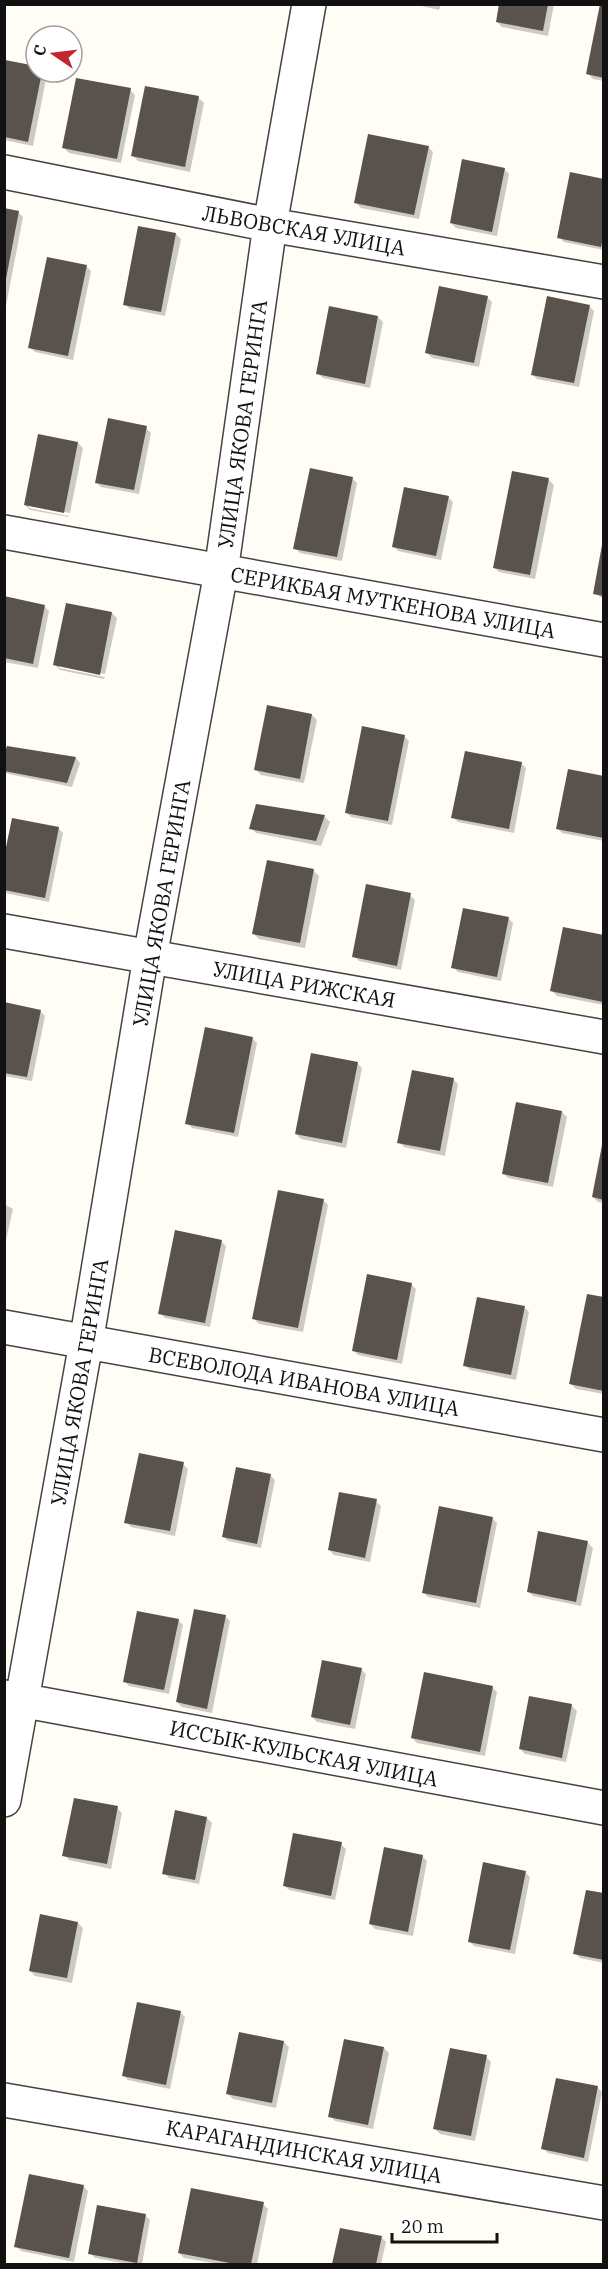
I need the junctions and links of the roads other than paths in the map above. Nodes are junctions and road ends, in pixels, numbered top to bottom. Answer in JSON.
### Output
{"nodes":[{"id":1,"x":309,"y":4,"type":"edge"},
{"id":2,"x":4,"y":172,"type":"edge"},
{"id":3,"x":270,"y":225,"type":"junction"},
{"id":4,"x":603,"y":282,"type":"edge"},
{"id":5,"x":4,"y":532,"type":"edge"},
{"id":6,"x":221,"y":572,"type":"junction"},
{"id":7,"x":603,"y":640,"type":"edge"},
{"id":8,"x":4,"y":931,"type":"edge"},
{"id":9,"x":150,"y":957,"type":"junction"},
{"id":10,"x":603,"y":1037,"type":"edge"},
{"id":11,"x":4,"y":1327,"type":"edge"},
{"id":12,"x":86,"y":1342,"type":"junction"},
{"id":13,"x":603,"y":1435,"type":"edge"},
{"id":14,"x":14,"y":1699,"type":"edge"},
{"id":15,"x":4,"y":1800,"type":"edge"},
{"id":16,"x":603,"y":1808,"type":"edge"},
{"id":17,"x":4,"y":2100,"type":"edge"},
{"id":18,"x":603,"y":2203,"type":"edge"}],
"edges":[{"from":1,"to":3,"type":"street","name":"УЛИЦА ЯКОВА ГЕРИНГА"},
{"from":2,"to":3,"type":"street","name":"ЛЬВОВСКАЯ УЛИЦА"},
{"from":3,"to":4,"type":"street","name":"ЛЬВОВСКАЯ УЛИЦА"},
{"from":3,"to":6,"type":"street","name":"УЛИЦА ЯКОВА ГЕРИНГА"},
{"from":5,"to":6,"type":"street","name":"СЕРИКБАЯ МУТКЕНОВА УЛИЦА"},
{"from":6,"to":7,"type":"street","name":"СЕРИКБАЯ МУТКЕНОВА УЛИЦА"},
{"from":6,"to":9,"type":"street","name":"УЛИЦА ЯКОВА ГЕРИНГА"},
{"from":8,"to":9,"type":"street","name":"УЛИЦА РИЖСКАЯ"},
{"from":9,"to":10,"type":"street","name":"УЛИЦА РИЖСКАЯ"},
{"from":9,"to":12,"type":"street","name":"УЛИЦА ЯКОВА ГЕРИНГА"},
{"from":11,"to":12,"type":"street","name":"ВСЕВОЛОДА ИВАНОВА УЛИЦА"},
{"from":12,"to":13,"type":"street","name":"ВСЕВОЛОДА ИВАНОВА УЛИЦА"},
{"from":12,"to":14,"type":"street","name":"УЛИЦА ЯКОВА ГЕРИНГА"},
{"from":14,"to":15,"type":"street","name":"УЛИЦА ЯКОВА ГЕРИНГА"},
{"from":14,"to":16,"type":"street","name":"ИССЫК-КУЛЬСКАЯ УЛИЦА"},
{"from":17,"to":18,"type":"street","name":"КАРАГАНДИНСКАЯ УЛИЦА"}]}
